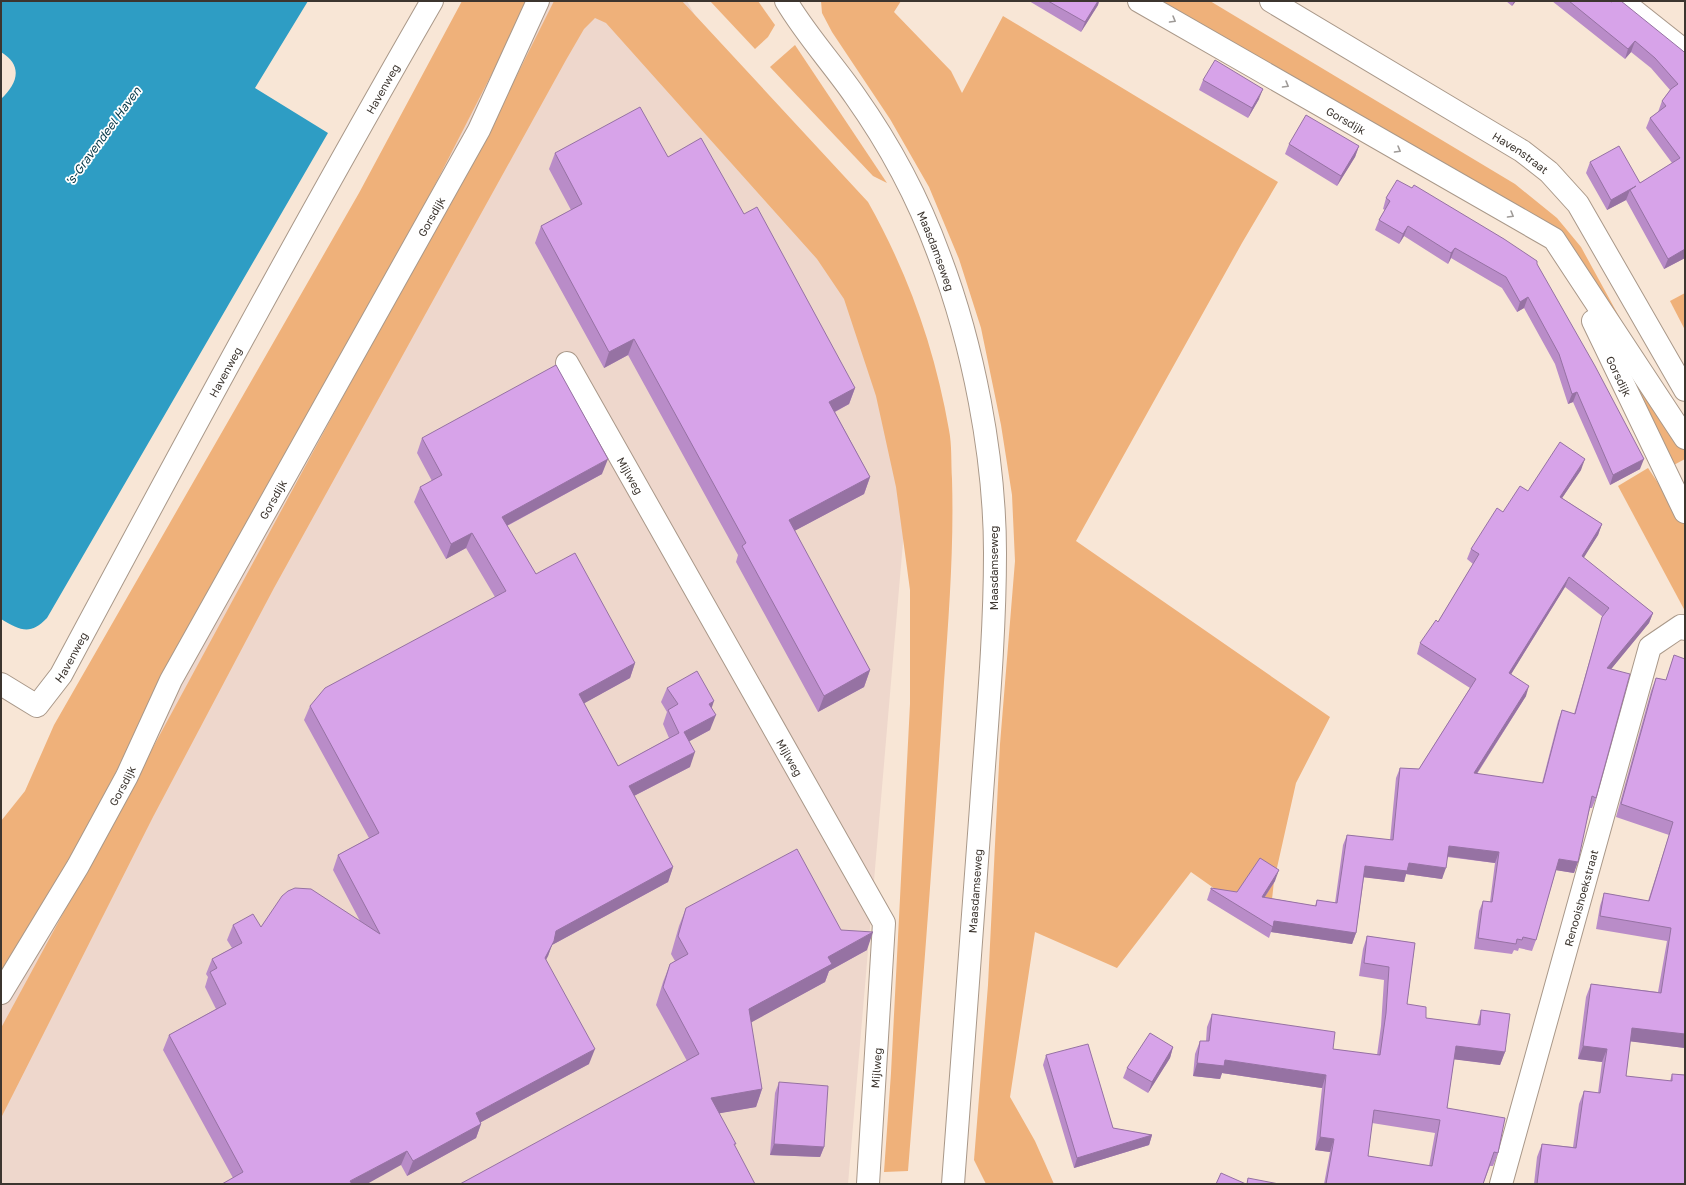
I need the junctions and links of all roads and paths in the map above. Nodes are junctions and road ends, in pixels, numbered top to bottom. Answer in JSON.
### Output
{"nodes":[{"id":1,"x":432,"y":1,"type":"edge"},
{"id":2,"x":538,"y":1,"type":"edge"},
{"id":3,"x":786,"y":1,"type":"edge"},
{"id":4,"x":1139,"y":1,"type":"edge"},
{"id":5,"x":1271,"y":1,"type":"edge"},
{"id":6,"x":1622,"y":1,"type":"edge"},
{"id":7,"x":1685,"y":51,"type":"edge"},
{"id":8,"x":1554,"y":239,"type":"junction"},
{"id":9,"x":567,"y":363,"type":"dead end"},
{"id":10,"x":1685,"y":390,"type":"edge"},
{"id":11,"x":1685,"y":438,"type":"edge"},
{"id":12,"x":1685,"y":512,"type":"edge"},
{"id":13,"x":1683,"y":628,"type":"edge"},
{"id":14,"x":1,"y":684,"type":"edge"},
{"id":15,"x":1,"y":993,"type":"edge"},
{"id":16,"x":868,"y":1184,"type":"edge"},
{"id":17,"x":953,"y":1184,"type":"edge"},
{"id":18,"x":1501,"y":1184,"type":"edge"}],
"edges":[{"from":1,"to":14,"type":"street","name":"Havenweg"},
{"from":2,"to":15,"type":"street","name":"Gorsdijk"},
{"from":3,"to":17,"type":"street","name":"Maasdamseweg"},
{"from":4,"to":8,"type":"street","name":"Gorsdijk","one_way":true},
{"from":5,"to":10,"type":"street","name":"Havenstraat"},
{"from":6,"to":7,"type":"street"},
{"from":8,"to":11,"type":"street","name":"Gorsdijk"},
{"from":8,"to":12,"type":"street","name":"Gorsdijk"},
{"from":9,"to":16,"type":"street","name":"Mijlweg"},
{"from":13,"to":18,"type":"street","name":"Renooishoekstraat"}]}
